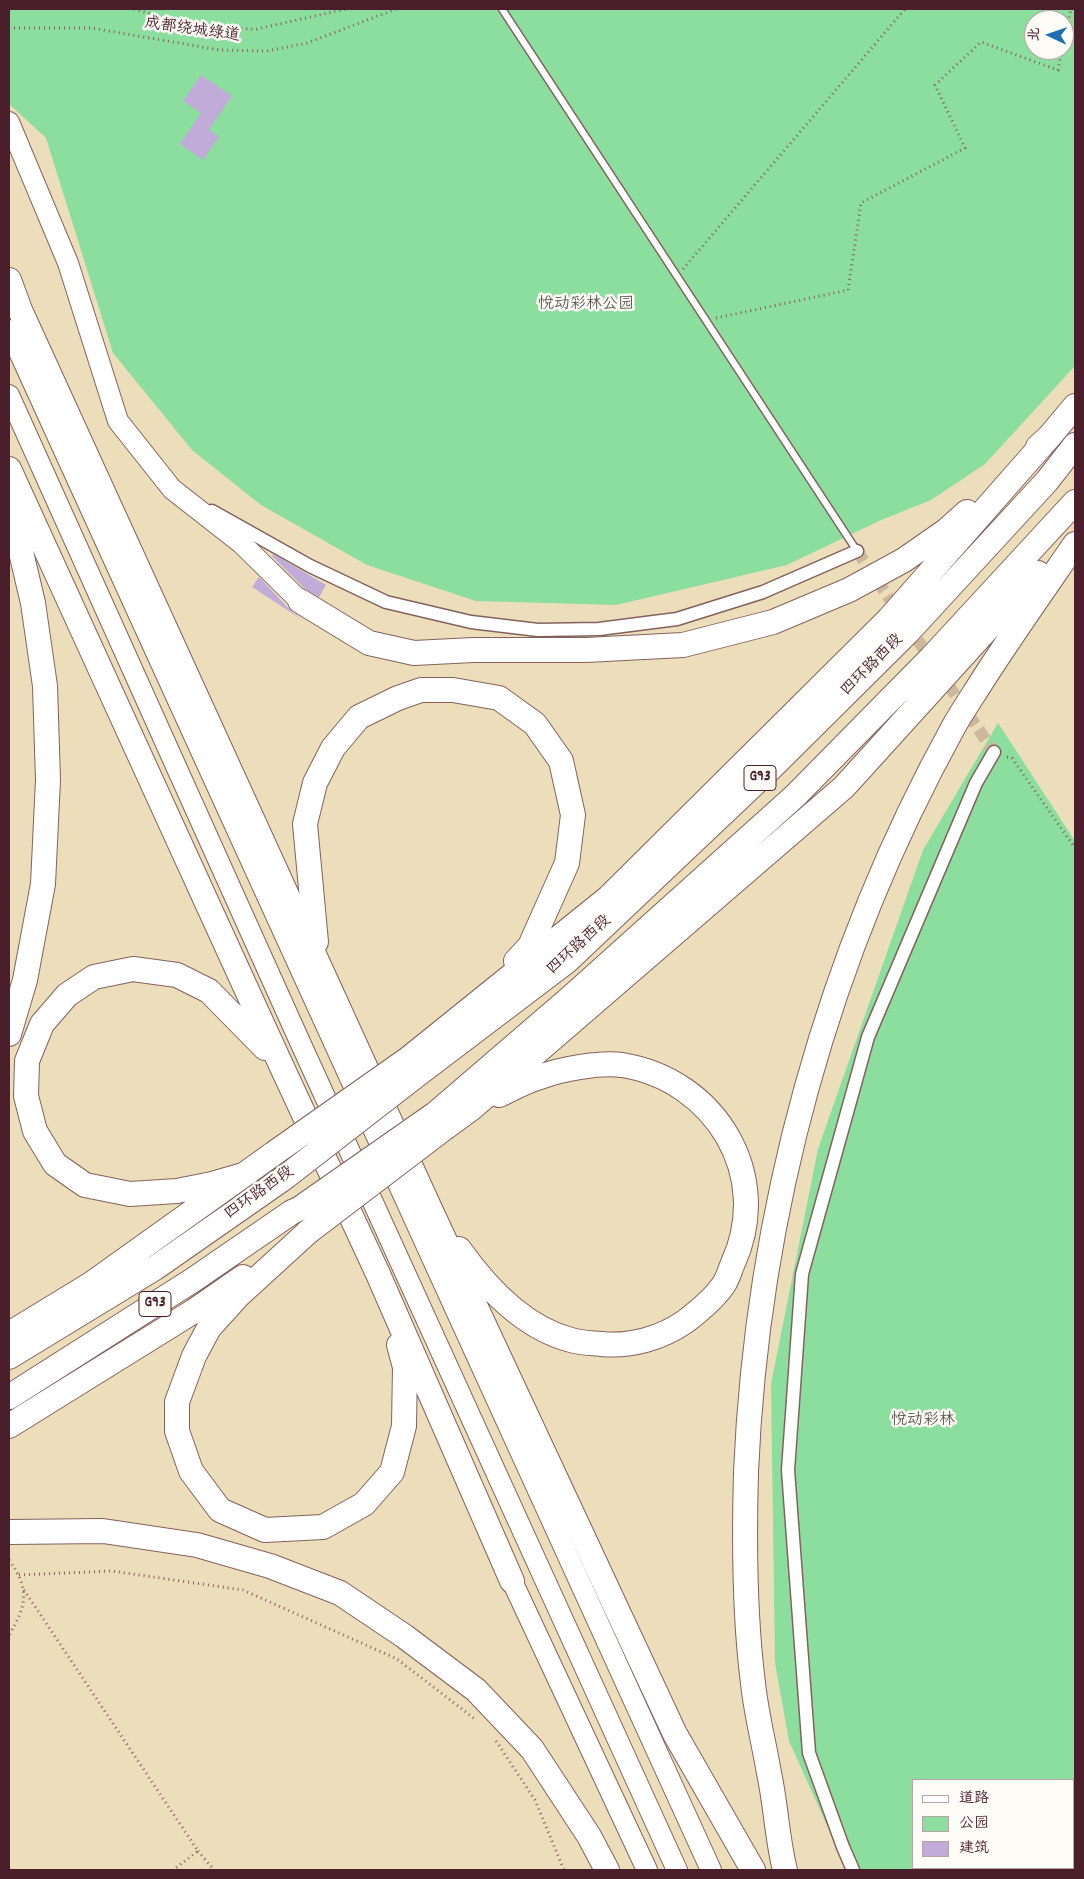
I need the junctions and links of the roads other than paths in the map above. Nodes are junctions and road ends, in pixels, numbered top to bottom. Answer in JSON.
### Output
{"nodes":[{"id":1,"x":502,"y":9,"type":"edge"},
{"id":2,"x":9,"y":122,"type":"edge"},
{"id":3,"x":9,"y":280,"type":"edge"},
{"id":4,"x":9,"y":330,"type":"edge"},
{"id":5,"x":9,"y":395,"type":"edge"},
{"id":6,"x":1075,"y":406,"type":"edge"},
{"id":7,"x":1049,"y":437,"type":"junction"},
{"id":8,"x":1075,"y":445,"type":"edge"},
{"id":9,"x":9,"y":469,"type":"edge"},
{"id":10,"x":172,"y":489,"type":"junction"},
{"id":11,"x":9,"y":501,"type":"edge"},
{"id":12,"x":1075,"y":502,"type":"edge"},
{"id":13,"x":1075,"y":530,"type":"edge"},
{"id":14,"x":1075,"y":544,"type":"edge"},
{"id":15,"x":856,"y":551,"type":"joint"},
{"id":16,"x":300,"y":601,"type":"joint"},
{"id":17,"x":994,"y":752,"type":"road end"},
{"id":18,"x":318,"y":961,"type":"junction"},
{"id":19,"x":472,"y":1008,"type":"junction"},
{"id":20,"x":9,"y":1034,"type":"edge"},
{"id":21,"x":281,"y":1065,"type":"junction"},
{"id":22,"x":410,"y":1069,"type":"junction"},
{"id":23,"x":472,"y":1108,"type":"junction"},
{"id":24,"x":441,"y":1121,"type":"junction"},
{"id":25,"x":243,"y":1175,"type":"junction"},
{"id":26,"x":431,"y":1211,"type":"junction"},
{"id":27,"x":308,"y":1232,"type":"junction"},
{"id":28,"x":378,"y":1274,"type":"junction"},
{"id":29,"x":9,"y":1334,"type":"edge"},
{"id":30,"x":9,"y":1357,"type":"edge"},
{"id":31,"x":9,"y":1397,"type":"edge"},
{"id":32,"x":9,"y":1426,"type":"edge"},
{"id":33,"x":9,"y":1532,"type":"edge"},
{"id":34,"x":512,"y":1581,"type":"joint"},
{"id":35,"x":607,"y":1870,"type":"edge"},
{"id":36,"x":647,"y":1870,"type":"edge"},
{"id":37,"x":677,"y":1870,"type":"edge"},
{"id":38,"x":710,"y":1870,"type":"edge"},
{"id":39,"x":753,"y":1870,"type":"edge"},
{"id":40,"x":785,"y":1870,"type":"edge"},
{"id":41,"x":854,"y":1870,"type":"edge"}],
"edges":[{"from":1,"to":15,"type":"lane"},
{"from":2,"to":10,"type":"main road"},
{"from":3,"to":18,"type":"highway"},
{"from":4,"to":38,"type":"main road"},
{"from":5,"to":37,"type":"main road"},
{"from":6,"to":7,"type":"highway"},
{"from":7,"to":16,"type":"highway"},
{"from":7,"to":19,"type":"highway"},
{"from":8,"to":22,"type":"highway","name":"四环路西段","number":"G93"},
{"from":9,"to":21,"type":"highway"},
{"from":10,"to":15,"type":"street"},
{"from":10,"to":16,"type":"main road"},
{"from":11,"to":20,"type":"highway"},
{"from":12,"to":24,"type":"highway","name":"四环路西段","number":"G93"},
{"from":13,"to":23,"type":"highway"},
{"from":14,"to":40,"type":"highway"},
{"from":17,"to":41,"type":"street"},
{"from":18,"to":19,"type":"highway"},
{"from":18,"to":26,"type":"highway"},
{"from":19,"to":22,"type":"highway"},
{"from":21,"to":25,"type":"highway"},
{"from":21,"to":28,"type":"highway"},
{"from":22,"to":25,"type":"highway","bridge":true},
{"from":22,"to":30,"type":"highway","name":"四环路西段","number":"G93","bridge":true},
{"from":23,"to":24,"type":"highway"},
{"from":23,"to":26,"type":"highway"},
{"from":24,"to":27,"type":"highway","bridge":true},
{"from":24,"to":31,"type":"highway","name":"四环路西段","number":"G93","bridge":true},
{"from":25,"to":29,"type":"highway"},
{"from":26,"to":39,"type":"highway"},
{"from":27,"to":28,"type":"highway"},
{"from":27,"to":32,"type":"highway"},
{"from":28,"to":34,"type":"highway"},
{"from":33,"to":35,"type":"highway"},
{"from":34,"to":36,"type":"main road"}]}
